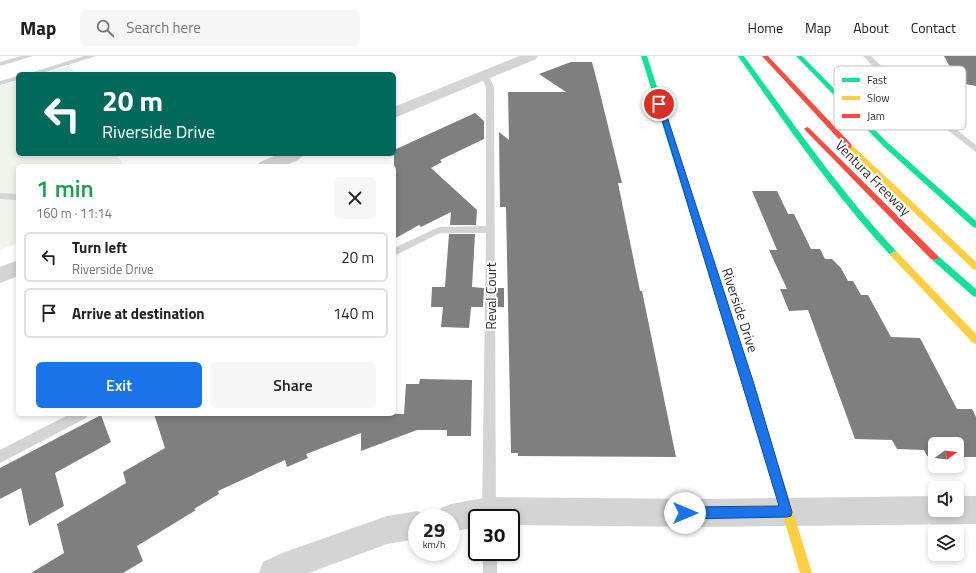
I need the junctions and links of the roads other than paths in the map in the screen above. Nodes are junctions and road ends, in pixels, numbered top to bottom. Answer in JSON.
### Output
{"nodes":[{"id":1,"x":29,"y":56,"type":"edge"},
{"id":2,"x":92,"y":56,"type":"edge"},
{"id":3,"x":531,"y":56,"type":"edge"},
{"id":4,"x":644,"y":56,"type":"edge"},
{"id":5,"x":742,"y":56,"type":"edge"},
{"id":6,"x":765,"y":56,"type":"edge"},
{"id":7,"x":778,"y":56,"type":"edge"},
{"id":8,"x":799,"y":56,"type":"edge"},
{"id":9,"x":867,"y":56,"type":"edge"},
{"id":10,"x":0,"y":64,"type":"edge"},
{"id":11,"x":877,"y":66,"type":"edge"},
{"id":12,"x":39,"y":72,"type":"edge"},
{"id":13,"x":485,"y":76,"type":"junction"},
{"id":14,"x":16,"y":79,"type":"edge"},
{"id":15,"x":0,"y":83,"type":"edge"},
{"id":16,"x":834,"y":94,"type":"edge"},
{"id":17,"x":396,"y":112,"type":"edge"},
{"id":18,"x":834,"y":116,"type":"edge"},
{"id":19,"x":871,"y":130,"type":"edge"},
{"id":20,"x":952,"y":130,"type":"edge"},
{"id":21,"x":976,"y":149,"type":"edge"},
{"id":22,"x":290,"y":156,"type":"edge"},
{"id":23,"x":271,"y":164,"type":"edge"},
{"id":24,"x":0,"y":196,"type":"edge"},
{"id":25,"x":16,"y":197,"type":"edge"},
{"id":26,"x":976,"y":225,"type":"edge"},
{"id":27,"x":492,"y":229,"type":"junction"},
{"id":28,"x":396,"y":251,"type":"edge"},
{"id":29,"x":976,"y":267,"type":"edge"},
{"id":30,"x":16,"y":269,"type":"edge"},
{"id":31,"x":0,"y":275,"type":"edge"},
{"id":32,"x":976,"y":294,"type":"edge"},
{"id":33,"x":976,"y":340,"type":"edge"},
{"id":34,"x":78,"y":416,"type":"edge"},
{"id":35,"x":0,"y":457,"type":"edge"},
{"id":36,"x":490,"y":509,"type":"edge"},
{"id":37,"x":928,"y":510,"type":"edge"},
{"id":38,"x":964,"y":510,"type":"edge"},
{"id":39,"x":976,"y":510,"type":"edge"},
{"id":40,"x":787,"y":512,"type":"junction"},
{"id":41,"x":520,"y":514,"type":"edge"},
{"id":42,"x":408,"y":526,"type":"edge"},
{"id":43,"x":490,"y":561,"type":"edge"},
{"id":44,"x":274,"y":573,"type":"edge"},
{"id":45,"x":490,"y":573,"type":"edge"},
{"id":46,"x":806,"y":573,"type":"edge"}],
"edges":[{"from":1,"to":10,"type":"lane"},
{"from":2,"to":12,"type":"lane"},
{"from":3,"to":13,"type":"street"},
{"from":4,"to":40,"type":"main road","name":"Riverside Drive"},
{"from":5,"to":32,"type":"main road","name":"Ventura Freeway"},
{"from":5,"to":33,"type":"main road"},
{"from":6,"to":29,"type":"main road"},
{"from":7,"to":18,"type":"main road"},
{"from":8,"to":16,"type":"main road"},
{"from":9,"to":11,"type":"lane"},
{"from":13,"to":17,"type":"street"},
{"from":13,"to":27,"type":"lane","name":"Reval Court"},
{"from":14,"to":15,"type":"lane"},
{"from":19,"to":26,"type":"main road"},
{"from":20,"to":21,"type":"lane"},
{"from":22,"to":23,"type":"street"},
{"from":24,"to":25,"type":"lane"},
{"from":27,"to":28,"type":"lane"},
{"from":27,"to":36,"type":"lane","name":"Reval Court"},
{"from":30,"to":31,"type":"street"},
{"from":34,"to":35,"type":"lane"},
{"from":37,"to":40,"type":"street"},
{"from":38,"to":39,"type":"street"},
{"from":40,"to":41,"type":"street"},
{"from":40,"to":46,"type":"main road","name":"Riverside Drive"},
{"from":42,"to":44,"type":"street"},
{"from":43,"to":45,"type":"lane"}]}
